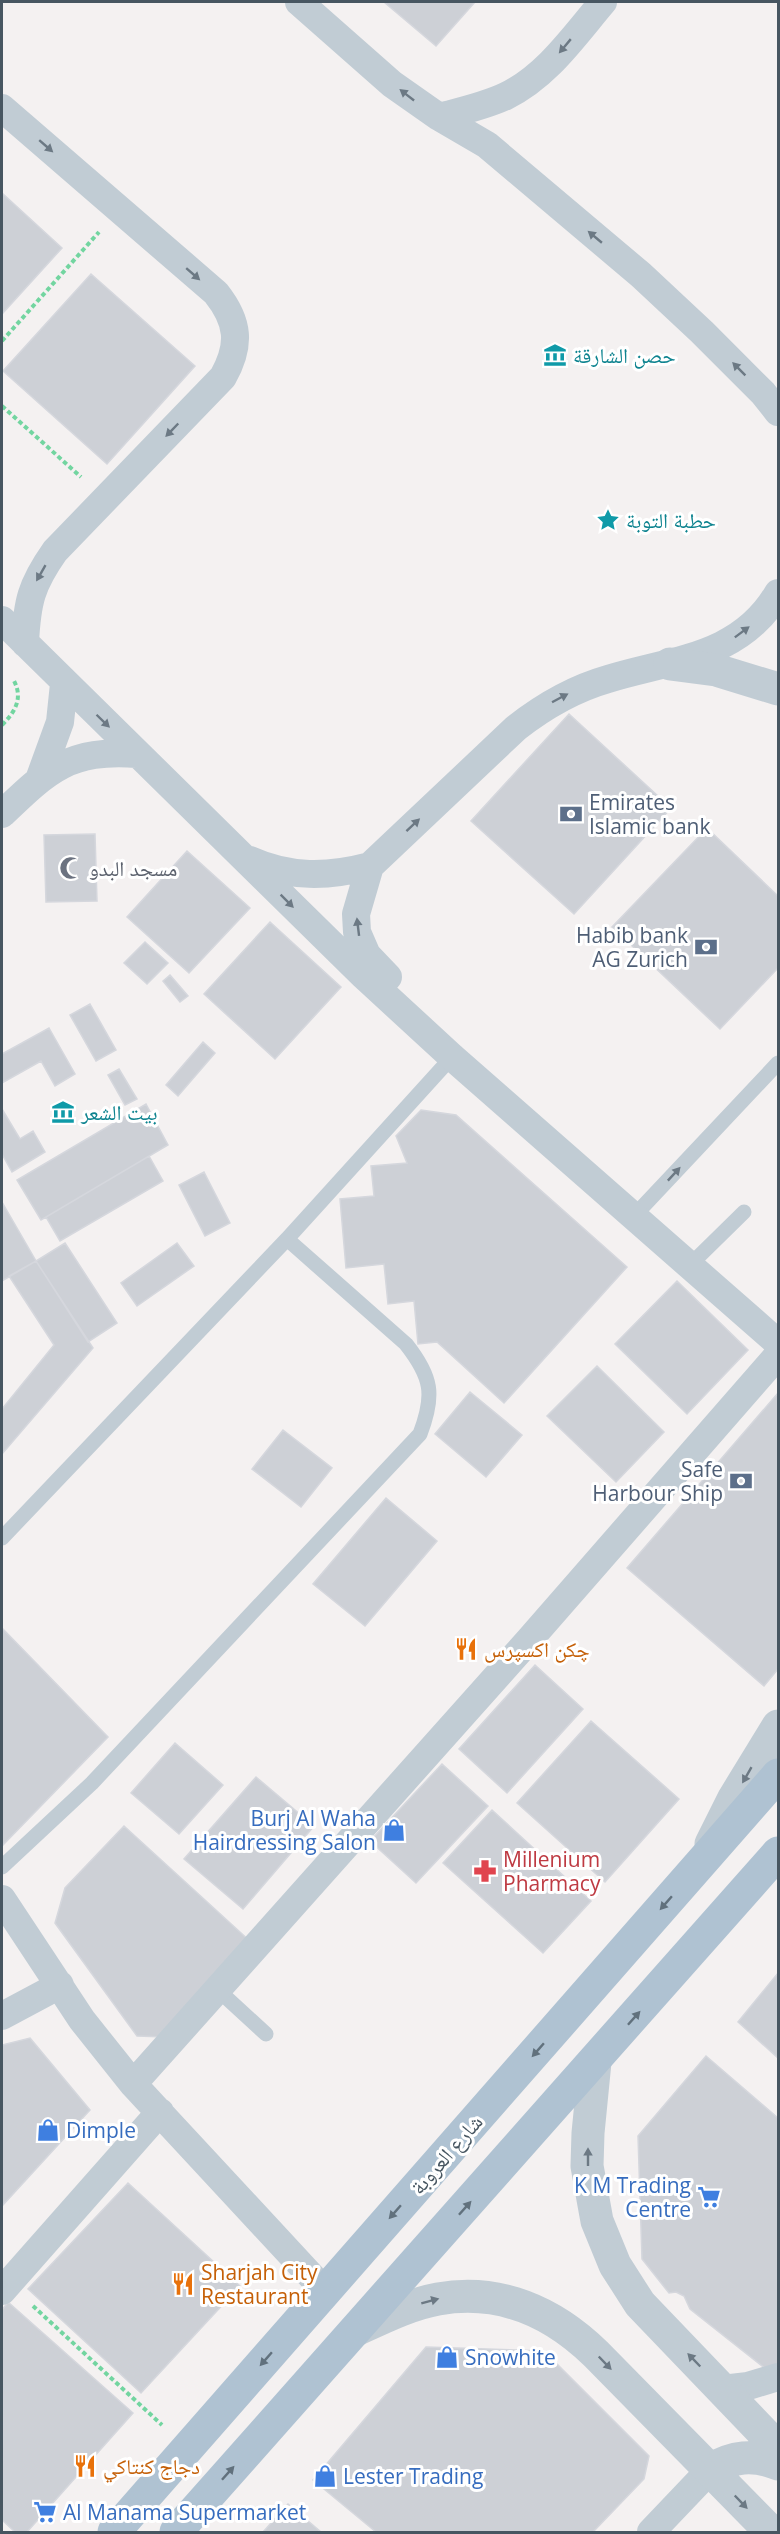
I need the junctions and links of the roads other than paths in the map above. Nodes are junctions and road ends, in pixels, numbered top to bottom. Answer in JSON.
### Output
{"nodes":[{"id":1,"x":299,"y":2,"type":"edge"},
{"id":2,"x":603,"y":2,"type":"edge"},
{"id":3,"x":2,"y":108,"type":"edge"},
{"id":4,"x":439,"y":117,"type":"junction"},
{"id":5,"x":778,"y":412,"type":"edge"},
{"id":6,"x":778,"y":592,"type":"edge"},
{"id":7,"x":2,"y":620,"type":"edge"},
{"id":8,"x":24,"y":643,"type":"junction"},
{"id":9,"x":670,"y":664,"type":"junction"},
{"id":10,"x":64,"y":684,"type":"junction"},
{"id":11,"x":778,"y":689,"type":"edge"},
{"id":12,"x":137,"y":754,"type":"junction"},
{"id":13,"x":40,"y":777,"type":"junction"},
{"id":14,"x":2,"y":814,"type":"edge"},
{"id":15,"x":243,"y":858,"type":"junction"},
{"id":16,"x":370,"y":866,"type":"junction"},
{"id":17,"x":452,"y":1057,"type":"junction"},
{"id":18,"x":778,"y":1063,"type":"edge"},
{"id":19,"x":744,"y":1212,"type":"dead end"},
{"id":20,"x":634,"y":1216,"type":"junction"},
{"id":21,"x":287,"y":1239,"type":"junction"},
{"id":22,"x":690,"y":1265,"type":"junction"},
{"id":23,"x":778,"y":1343,"type":"edge"},
{"id":24,"x":778,"y":1355,"type":"edge"},
{"id":25,"x":2,"y":1538,"type":"edge"},
{"id":26,"x":778,"y":1726,"type":"edge"},
{"id":27,"x":778,"y":1775,"type":"edge"},
{"id":28,"x":778,"y":1853,"type":"edge"},
{"id":29,"x":705,"y":1859,"type":"junction"},
{"id":30,"x":2,"y":1867,"type":"edge"},
{"id":31,"x":778,"y":1874,"type":"edge"},
{"id":32,"x":746,"y":1892,"type":"junction"},
{"id":33,"x":2,"y":1899,"type":"edge"},
{"id":34,"x":60,"y":1985,"type":"junction"},
{"id":35,"x":217,"y":1989,"type":"junction"},
{"id":36,"x":2,"y":2016,"type":"edge"},
{"id":37,"x":266,"y":2034,"type":"dead end"},
{"id":38,"x":595,"y":2062,"type":"junction"},
{"id":39,"x":133,"y":2084,"type":"junction"},
{"id":40,"x":160,"y":2112,"type":"junction"},
{"id":41,"x":5,"y":2287,"type":"edge"},
{"id":42,"x":325,"y":2291,"type":"junction"},
{"id":43,"x":356,"y":2330,"type":"junction"},
{"id":44,"x":778,"y":2377,"type":"edge"},
{"id":45,"x":722,"y":2389,"type":"junction"},
{"id":46,"x":778,"y":2448,"type":"edge"},
{"id":47,"x":778,"y":2464,"type":"edge"},
{"id":48,"x":710,"y":2470,"type":"junction"},
{"id":49,"x":114,"y":2532,"type":"edge"},
{"id":50,"x":176,"y":2532,"type":"edge"},
{"id":51,"x":651,"y":2532,"type":"edge"},
{"id":52,"x":771,"y":2532,"type":"edge"}],
"edges":[{"from":4,"to":1,"type":"street","one_way":true},
{"from":2,"to":4,"type":"street","one_way":true},
{"from":3,"to":8,"type":"street","one_way":true},
{"from":5,"to":4,"type":"street","one_way":true},
{"from":9,"to":6,"type":"street","one_way":true},
{"from":7,"to":8,"type":"street"},
{"from":8,"to":10,"type":"street"},
{"from":9,"to":11,"type":"street"},
{"from":16,"to":9,"type":"street","one_way":true},
{"from":10,"to":12,"type":"street","one_way":true},
{"from":10,"to":13,"type":"street"},
{"from":12,"to":13,"type":"street"},
{"from":12,"to":15,"type":"street"},
{"from":13,"to":14,"type":"street"},
{"from":15,"to":16,"type":"street"},
{"from":15,"to":17,"type":"street","one_way":true},
{"from":17,"to":16,"type":"street","one_way":true},
{"from":17,"to":20,"type":"street"},
{"from":17,"to":21,"type":"lane"},
{"from":20,"to":18,"type":"lane","one_way":true},
{"from":19,"to":22,"type":"lane"},
{"from":20,"to":22,"type":"street"},
{"from":21,"to":25,"type":"lane"},
{"from":21,"to":30,"type":"lane"},
{"from":22,"to":23,"type":"street"},
{"from":24,"to":35,"type":"street"},
{"from":26,"to":29,"type":"street","one_way":true},
{"from":27,"to":29,"type":"main road","name":"شارع العروبة"},
{"from":28,"to":32,"type":"main road"},
{"from":29,"to":42,"type":"main road","name":"شارع العروبة","one_way":true},
{"from":31,"to":32,"type":"street"},
{"from":38,"to":32,"type":"main road","one_way":true},
{"from":33,"to":34,"type":"street"},
{"from":34,"to":36,"type":"street"},
{"from":34,"to":39,"type":"street"},
{"from":35,"to":37,"type":"lane"},
{"from":35,"to":39,"type":"street"},
{"from":43,"to":38,"type":"main road","one_way":true},
{"from":45,"to":38,"type":"street","one_way":true},
{"from":39,"to":40,"type":"street"},
{"from":40,"to":41,"type":"street"},
{"from":40,"to":42,"type":"street"},
{"from":42,"to":49,"type":"main road","name":"شارع العروبة","one_way":true},
{"from":43,"to":48,"type":"street","one_way":true},
{"from":50,"to":43,"type":"main road","one_way":true},
{"from":44,"to":45,"type":"street"},
{"from":45,"to":46,"type":"street"},
{"from":47,"to":48,"type":"street"},
{"from":48,"to":51,"type":"street"},
{"from":48,"to":52,"type":"street","one_way":true}]}
